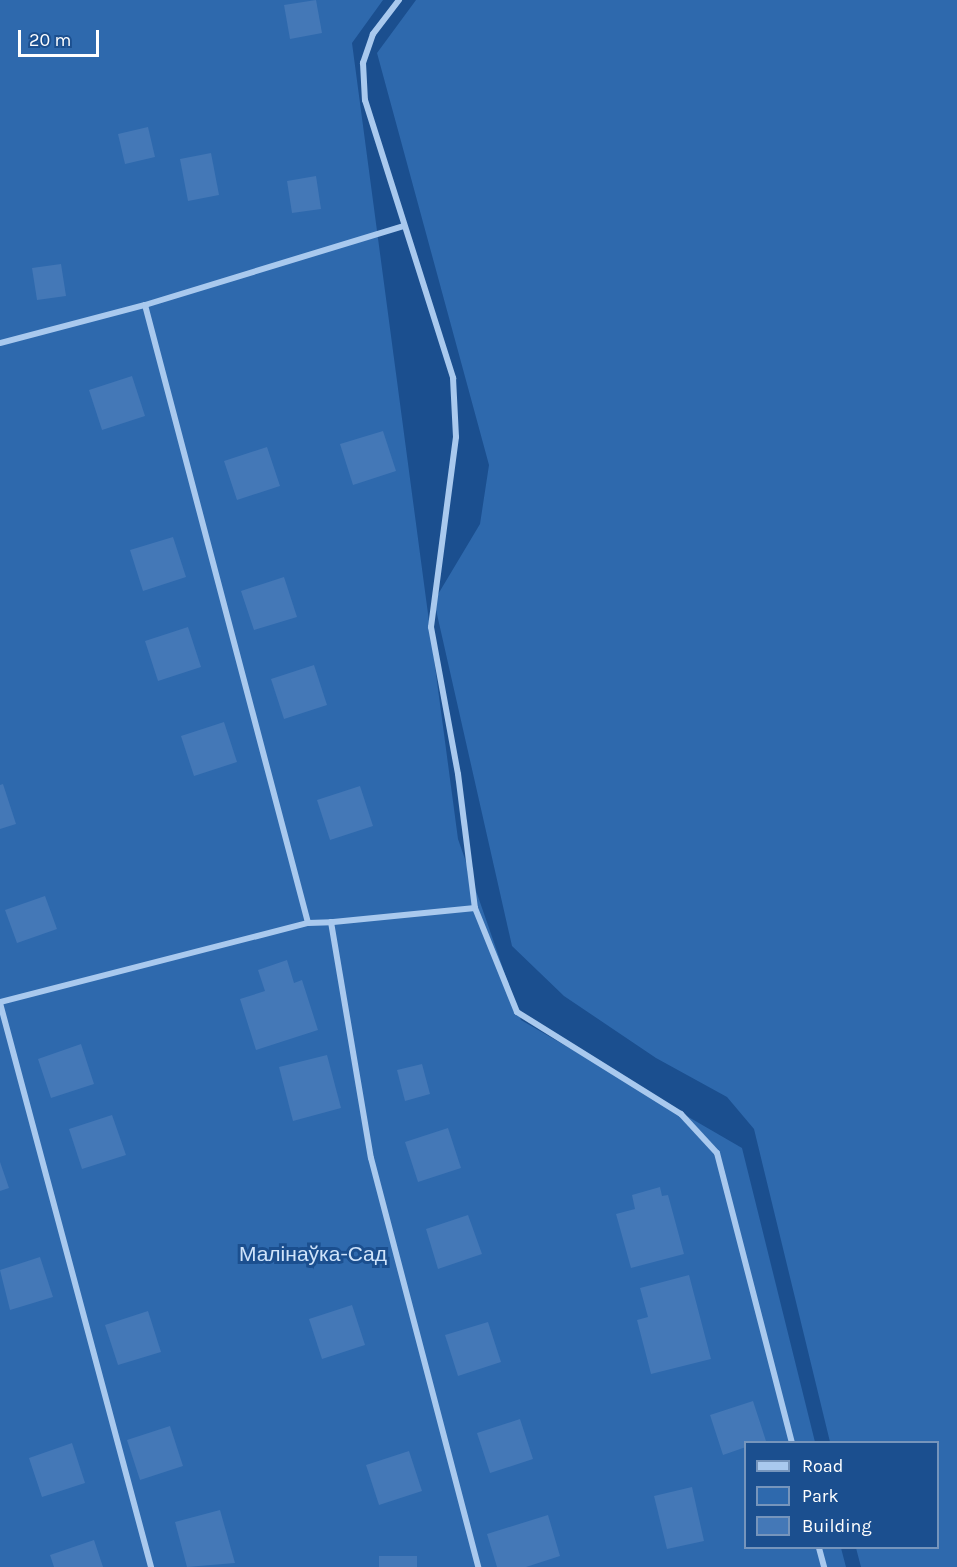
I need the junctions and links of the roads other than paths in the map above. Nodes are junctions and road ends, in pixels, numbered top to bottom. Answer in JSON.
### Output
{"nodes":[{"id":1,"x":399,"y":0,"type":"edge"},
{"id":2,"x":404,"y":226,"type":"junction"},
{"id":3,"x":145,"y":305,"type":"junction"},
{"id":4,"x":0,"y":343,"type":"edge"},
{"id":5,"x":475,"y":908,"type":"junction"},
{"id":6,"x":331,"y":922,"type":"junction"},
{"id":7,"x":308,"y":923,"type":"junction"},
{"id":8,"x":0,"y":1002,"type":"edge"},
{"id":9,"x":791,"y":1441,"type":"edge"},
{"id":10,"x":819,"y":1549,"type":"edge"},
{"id":11,"x":151,"y":1567,"type":"edge"},
{"id":12,"x":478,"y":1567,"type":"edge"},
{"id":13,"x":824,"y":1567,"type":"edge"}],
"edges":[{"from":1,"to":2,"type":"street"},
{"from":2,"to":3,"type":"street"},
{"from":2,"to":5,"type":"street"},
{"from":3,"to":4,"type":"street"},
{"from":3,"to":7,"type":"street"},
{"from":5,"to":6,"type":"street"},
{"from":5,"to":9,"type":"street"},
{"from":6,"to":7,"type":"street"},
{"from":6,"to":12,"type":"street"},
{"from":7,"to":8,"type":"street"},
{"from":8,"to":11,"type":"street"},
{"from":10,"to":13,"type":"street"}]}
